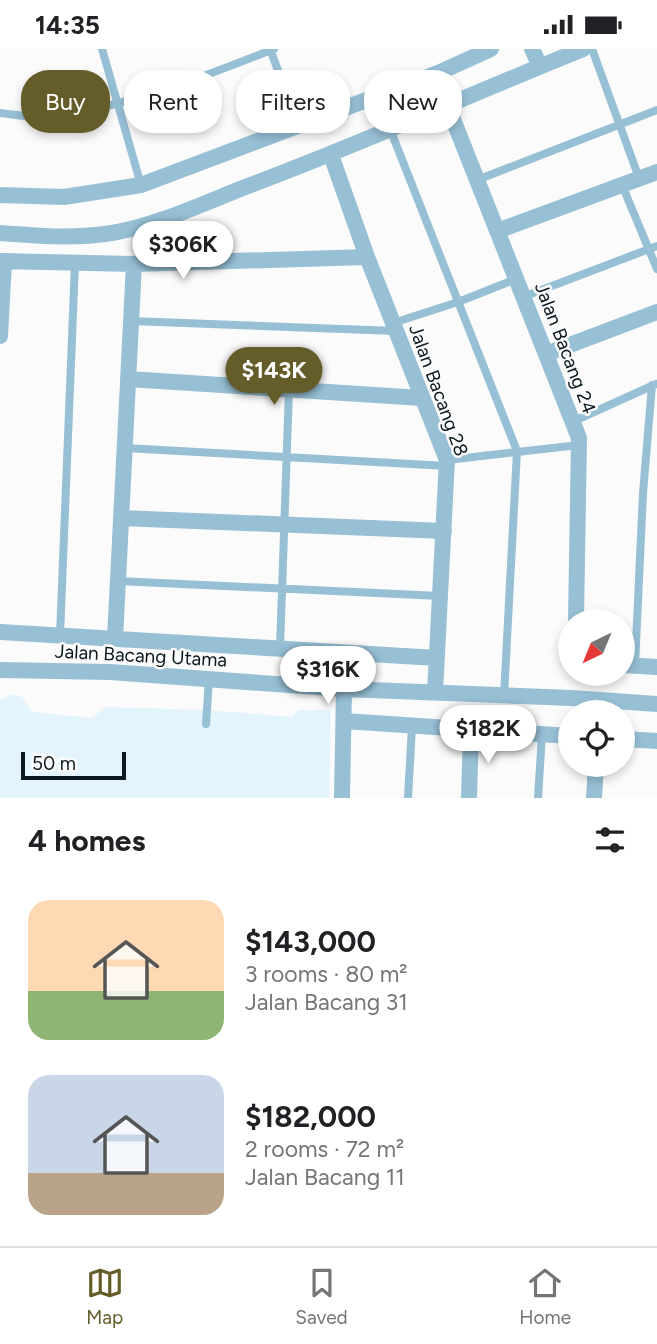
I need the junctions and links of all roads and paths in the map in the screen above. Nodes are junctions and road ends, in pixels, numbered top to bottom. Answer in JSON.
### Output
{"nodes":[{"id":1,"x":102,"y":49,"type":"edge"},
{"id":2,"x":272,"y":49,"type":"edge"},
{"id":3,"x":491,"y":49,"type":"edge"},
{"id":4,"x":532,"y":49,"type":"edge"},
{"id":5,"x":583,"y":49,"type":"edge"},
{"id":6,"x":592,"y":49,"type":"edge"},
{"id":7,"x":540,"y":66,"type":"junction"},
{"id":8,"x":279,"y":70,"type":"edge"},
{"id":9,"x":462,"y":98,"type":"edge"},
{"id":10,"x":117,"y":104,"type":"junction"},
{"id":11,"x":350,"y":106,"type":"edge"},
{"id":12,"x":657,"y":110,"type":"edge"},
{"id":13,"x":0,"y":113,"type":"edge"},
{"id":14,"x":620,"y":124,"type":"junction"},
{"id":15,"x":278,"y":133,"type":"edge"},
{"id":16,"x":379,"y":133,"type":"edge"},
{"id":17,"x":392,"y":133,"type":"edge"},
{"id":18,"x":458,"y":133,"type":"edge"},
{"id":19,"x":331,"y":155,"type":"junction"},
{"id":20,"x":657,"y":172,"type":"edge"},
{"id":21,"x":639,"y":178,"type":"junction"},
{"id":22,"x":477,"y":180,"type":"junction"},
{"id":23,"x":141,"y":185,"type":"junction"},
{"id":24,"x":622,"y":185,"type":"junction"},
{"id":25,"x":0,"y":195,"type":"edge"},
{"id":26,"x":497,"y":231,"type":"junction"},
{"id":27,"x":0,"y":233,"type":"edge"},
{"id":28,"x":653,"y":248,"type":"edge"},
{"id":29,"x":366,"y":257,"type":"junction"},
{"id":30,"x":2,"y":261,"type":"edge"},
{"id":31,"x":75,"y":263,"type":"junction"},
{"id":32,"x":134,"y":264,"type":"junction"},
{"id":33,"x":657,"y":269,"type":"edge"},
{"id":34,"x":516,"y":279,"type":"junction"},
{"id":35,"x":523,"y":296,"type":"junction"},
{"id":36,"x":458,"y":302,"type":"junction"},
{"id":37,"x":657,"y":312,"type":"edge"},
{"id":38,"x":131,"y":321,"type":"junction"},
{"id":39,"x":394,"y":327,"type":"junction"},
{"id":40,"x":0,"y":330,"type":"edge"},
{"id":41,"x":0,"y":336,"type":"edge"},
{"id":42,"x":546,"y":354,"type":"junction"},
{"id":43,"x":128,"y":379,"type":"junction"},
{"id":44,"x":655,"y":384,"type":"edge"},
{"id":45,"x":289,"y":389,"type":"junction"},
{"id":46,"x":422,"y":398,"type":"junction"},
{"id":47,"x":572,"y":422,"type":"junction"},
{"id":48,"x":579,"y":445,"type":"junction"},
{"id":49,"x":125,"y":448,"type":"junction"},
{"id":50,"x":517,"y":451,"type":"junction"},
{"id":51,"x":287,"y":457,"type":"junction"},
{"id":52,"x":447,"y":463,"type":"junction"},
{"id":53,"x":121,"y":518,"type":"junction"},
{"id":54,"x":285,"y":524,"type":"junction"},
{"id":55,"x":444,"y":531,"type":"junction"},
{"id":56,"x":118,"y":581,"type":"junction"},
{"id":57,"x":282,"y":589,"type":"junction"},
{"id":58,"x":441,"y":596,"type":"junction"},
{"id":59,"x":576,"y":609,"type":"edge"},
{"id":60,"x":634,"y":609,"type":"edge"},
{"id":61,"x":0,"y":632,"type":"edge"},
{"id":62,"x":60,"y":635,"type":"junction"},
{"id":63,"x":115,"y":639,"type":"junction"},
{"id":64,"x":281,"y":648,"type":"junction"},
{"id":65,"x":437,"y":658,"type":"junction"},
{"id":66,"x":635,"y":665,"type":"edge"},
{"id":67,"x":657,"y":667,"type":"edge"},
{"id":68,"x":0,"y":670,"type":"edge"},
{"id":69,"x":209,"y":679,"type":"junction"},
{"id":70,"x":344,"y":689,"type":"junction"},
{"id":71,"x":435,"y":692,"type":"junction"},
{"id":72,"x":504,"y":696,"type":"junction"},
{"id":73,"x":558,"y":702,"type":"edge"},
{"id":74,"x":657,"y":704,"type":"edge"},
{"id":75,"x":635,"y":705,"type":"edge"},
{"id":76,"x":344,"y":721,"type":"junction"},
{"id":77,"x":206,"y":724,"type":"dead end"},
{"id":78,"x":412,"y":726,"type":"junction"},
{"id":79,"x":471,"y":730,"type":"junction"},
{"id":80,"x":542,"y":734,"type":"junction"},
{"id":81,"x":558,"y":735,"type":"edge"},
{"id":82,"x":635,"y":740,"type":"edge"},
{"id":83,"x":657,"y":741,"type":"edge"},
{"id":84,"x":595,"y":777,"type":"edge"},
{"id":85,"x":342,"y":798,"type":"edge"},
{"id":86,"x":408,"y":798,"type":"edge"},
{"id":87,"x":469,"y":798,"type":"edge"},
{"id":88,"x":538,"y":798,"type":"edge"},
{"id":89,"x":594,"y":798,"type":"edge"}],
"edges":[{"from":1,"to":10,"type":"lane"},
{"from":2,"to":8,"type":"lane"},
{"from":2,"to":10,"type":"lane"},
{"from":3,"to":11,"type":"street"},
{"from":4,"to":7,"type":"street"},
{"from":5,"to":7,"type":"street"},
{"from":6,"to":14,"type":"lane"},
{"from":7,"to":9,"type":"street"},
{"from":10,"to":13,"type":"lane"},
{"from":10,"to":23,"type":"lane"},
{"from":12,"to":14,"type":"lane"},
{"from":14,"to":21,"type":"lane"},
{"from":14,"to":22,"type":"lane"},
{"from":15,"to":23,"type":"street"},
{"from":16,"to":19,"type":"street"},
{"from":17,"to":36,"type":"lane"},
{"from":18,"to":22,"type":"street","name":"Jalan Bacang 24"},
{"from":19,"to":27,"type":"street"},
{"from":19,"to":29,"type":"street","name":"Jalan Bacang 28"},
{"from":20,"to":21,"type":"street"},
{"from":21,"to":24,"type":"street"},
{"from":22,"to":26,"type":"street","name":"Jalan Bacang 24"},
{"from":23,"to":25,"type":"street"},
{"from":24,"to":26,"type":"street"},
{"from":24,"to":28,"type":"lane"},
{"from":26,"to":34,"type":"street","name":"Jalan Bacang 24"},
{"from":28,"to":33,"type":"lane"},
{"from":28,"to":35,"type":"lane"},
{"from":29,"to":32,"type":"street"},
{"from":29,"to":39,"type":"street","name":"Jalan Bacang 28"},
{"from":30,"to":31,"type":"street"},
{"from":30,"to":40,"type":"street"},
{"from":31,"to":32,"type":"street"},
{"from":31,"to":62,"type":"lane"},
{"from":32,"to":38,"type":"street"},
{"from":34,"to":35,"type":"street","name":"Jalan Bacang 24"},
{"from":34,"to":36,"type":"lane"},
{"from":35,"to":42,"type":"street","name":"Jalan Bacang 24"},
{"from":36,"to":39,"type":"lane"},
{"from":36,"to":50,"type":"lane"},
{"from":37,"to":42,"type":"street"},
{"from":38,"to":39,"type":"lane"},
{"from":38,"to":43,"type":"street"},
{"from":39,"to":46,"type":"street","name":"Jalan Bacang 28"},
{"from":40,"to":41,"type":"street"},
{"from":42,"to":47,"type":"street","name":"Jalan Bacang 24"},
{"from":43,"to":45,"type":"street"},
{"from":43,"to":49,"type":"street"},
{"from":44,"to":47,"type":"lane"},
{"from":44,"to":60,"type":"lane"},
{"from":45,"to":46,"type":"street"},
{"from":45,"to":51,"type":"lane"},
{"from":46,"to":52,"type":"street","name":"Jalan Bacang 28"},
{"from":47,"to":48,"type":"street","name":"Jalan Bacang 24"},
{"from":48,"to":50,"type":"lane"},
{"from":48,"to":59,"type":"street","name":"Jalan Bacang 24"},
{"from":49,"to":51,"type":"lane"},
{"from":49,"to":53,"type":"street"},
{"from":50,"to":52,"type":"lane"},
{"from":50,"to":72,"type":"lane"},
{"from":51,"to":52,"type":"lane"},
{"from":51,"to":54,"type":"lane"},
{"from":52,"to":55,"type":"street","name":"Jalan Bacang 28"},
{"from":53,"to":54,"type":"street"},
{"from":53,"to":56,"type":"street"},
{"from":54,"to":55,"type":"street"},
{"from":54,"to":57,"type":"lane"},
{"from":55,"to":58,"type":"street","name":"Jalan Bacang 28"},
{"from":56,"to":57,"type":"lane"},
{"from":56,"to":63,"type":"street"},
{"from":57,"to":58,"type":"lane"},
{"from":57,"to":64,"type":"lane"},
{"from":58,"to":65,"type":"street","name":"Jalan Bacang 28"},
{"from":61,"to":62,"type":"street"},
{"from":62,"to":63,"type":"street"},
{"from":63,"to":64,"type":"street"},
{"from":64,"to":65,"type":"street"},
{"from":65,"to":71,"type":"street","name":"Jalan Bacang 28"},
{"from":66,"to":67,"type":"street"},
{"from":68,"to":69,"type":"street","name":"Jalan Bacang Utama"},
{"from":69,"to":70,"type":"street","name":"Jalan Bacang Utama"},
{"from":69,"to":77,"type":"lane"},
{"from":70,"to":71,"type":"street","name":"Jalan Bacang Utama"},
{"from":70,"to":76,"type":"street"},
{"from":71,"to":72,"type":"street","name":"Jalan Bacang Utama"},
{"from":72,"to":73,"type":"street","name":"Jalan Bacang Utama"},
{"from":74,"to":75,"type":"street","name":"Jalan Bacang Utama"},
{"from":76,"to":78,"type":"street"},
{"from":76,"to":85,"type":"street"},
{"from":78,"to":79,"type":"street"},
{"from":78,"to":86,"type":"lane"},
{"from":79,"to":80,"type":"street"},
{"from":79,"to":87,"type":"street"},
{"from":80,"to":81,"type":"street"},
{"from":80,"to":88,"type":"lane"},
{"from":82,"to":83,"type":"street"},
{"from":84,"to":89,"type":"street"}]}
